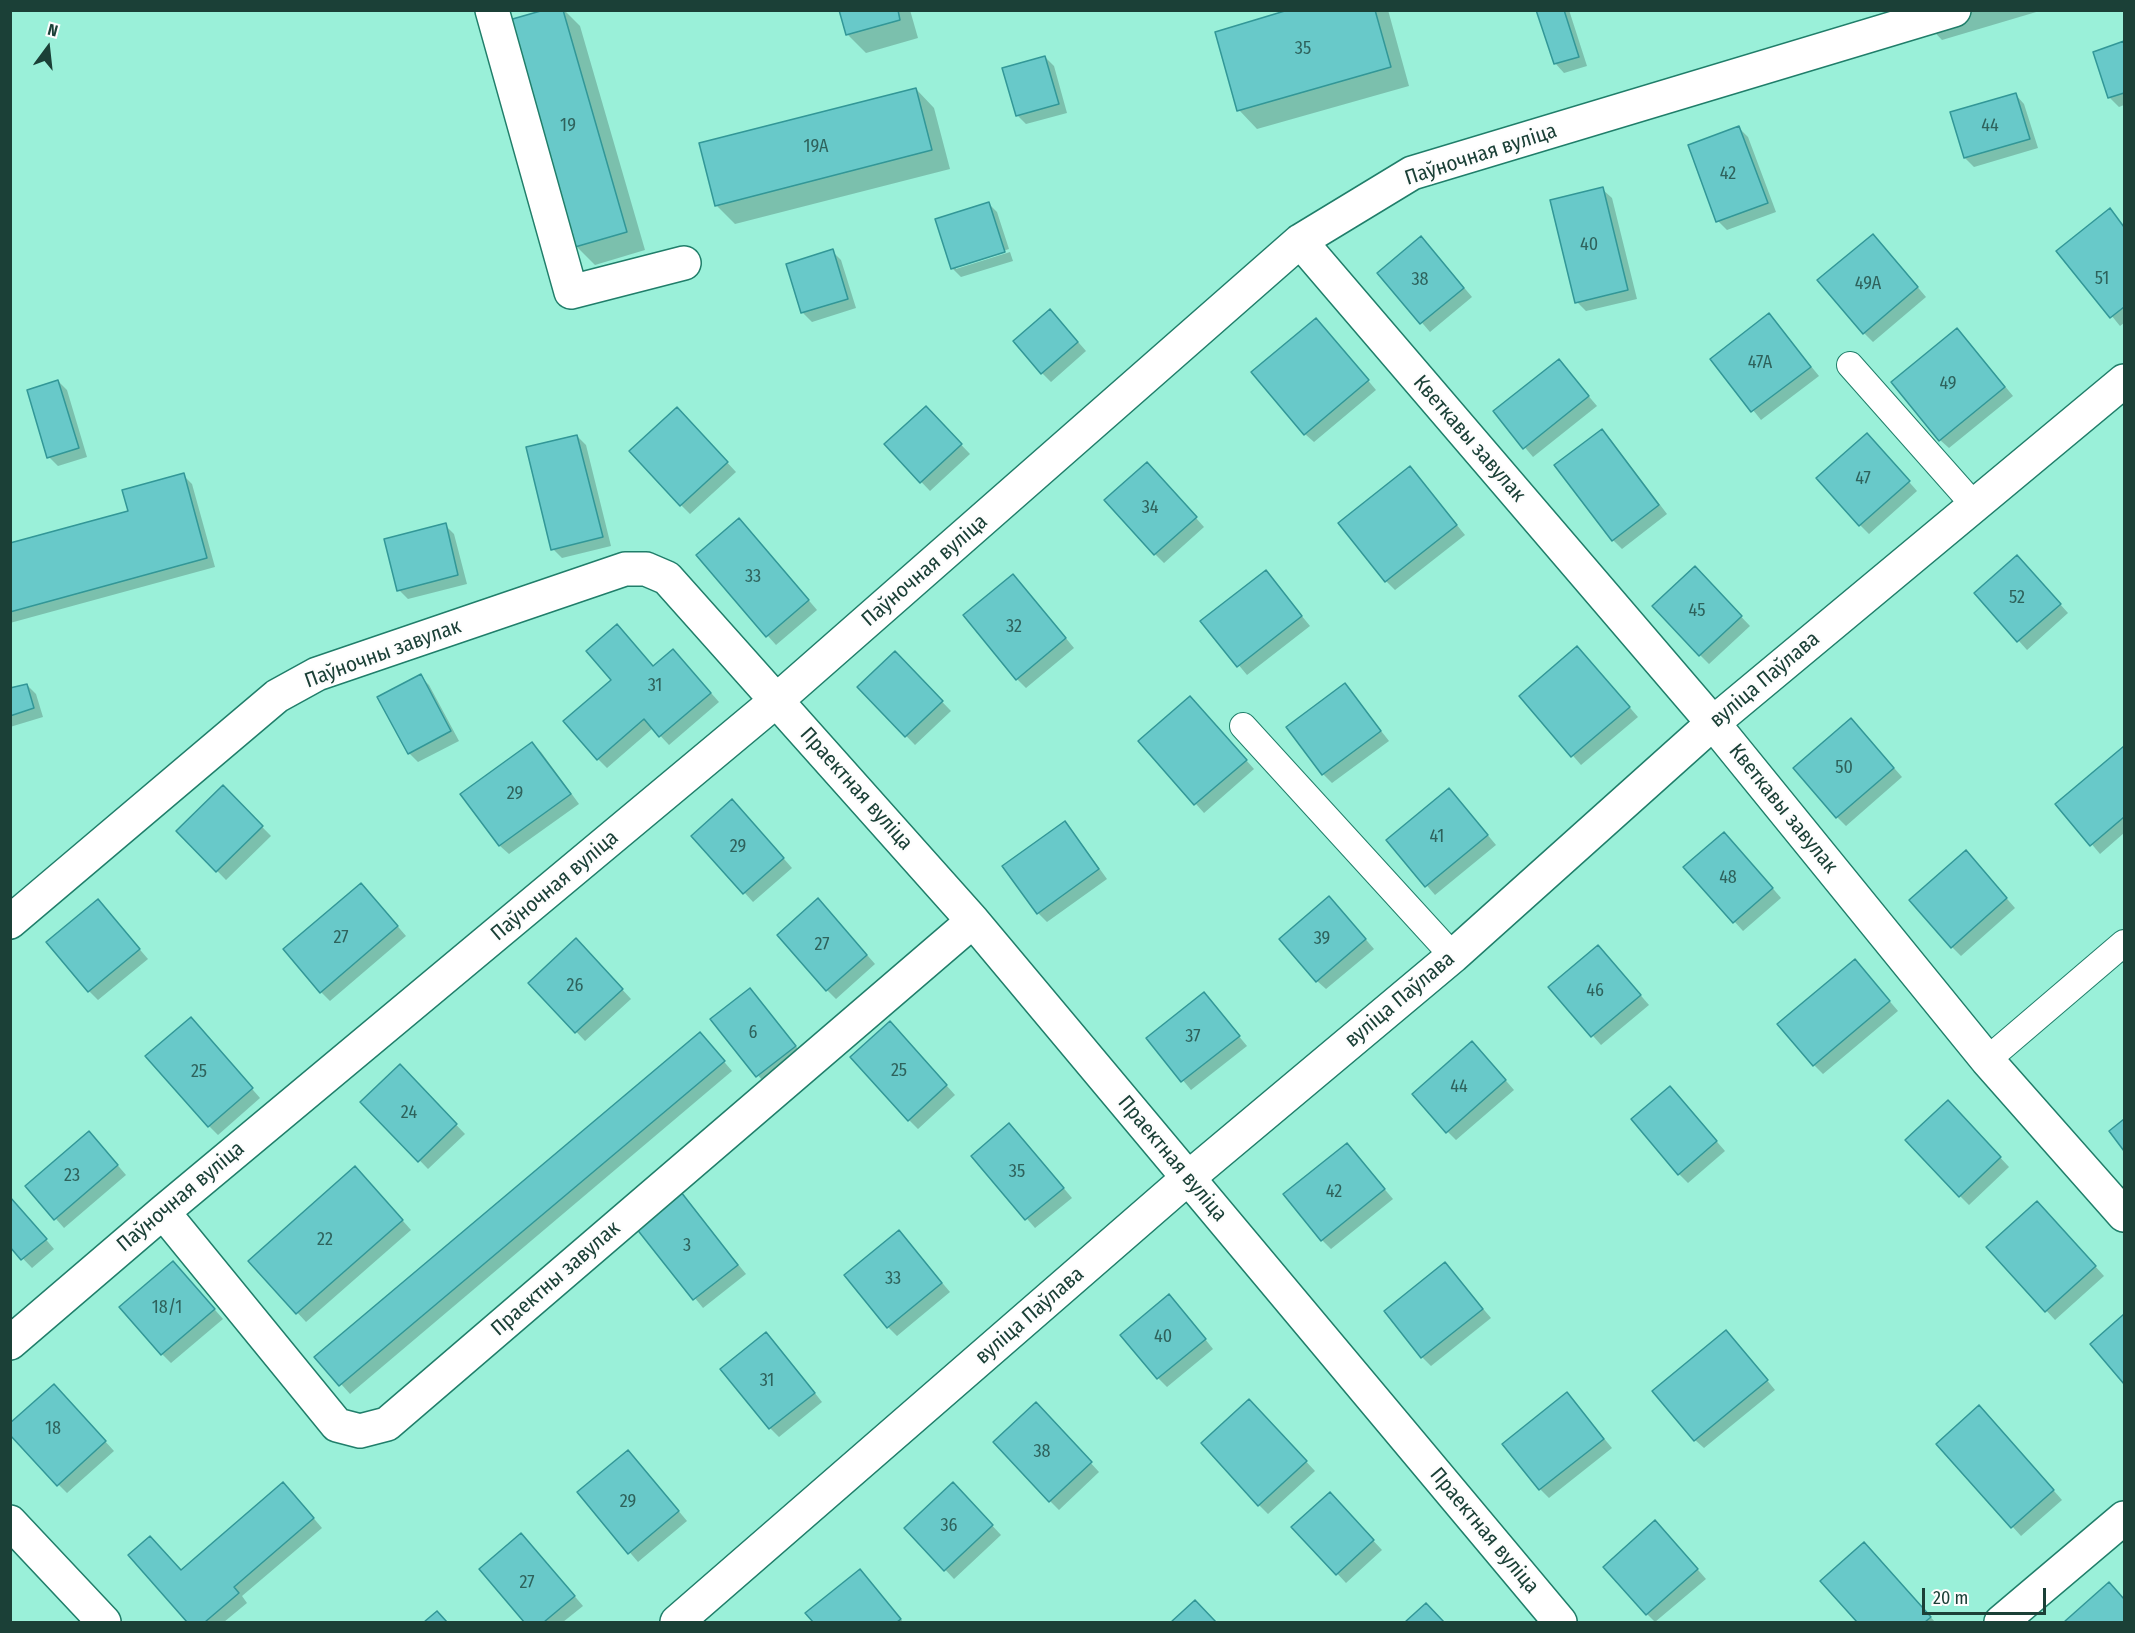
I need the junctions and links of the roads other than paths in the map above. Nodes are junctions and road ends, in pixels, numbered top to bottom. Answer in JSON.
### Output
{"nodes":[{"id":1,"x":492,"y":10,"type":"edge"},
{"id":2,"x":1954,"y":10,"type":"edge"},
{"id":3,"x":1300,"y":241,"type":"junction"},
{"id":4,"x":684,"y":263,"type":"dead end"},
{"id":5,"x":1850,"y":365,"type":"dead end"},
{"id":6,"x":2124,"y":381,"type":"edge"},
{"id":7,"x":1974,"y":505,"type":"junction"},
{"id":8,"x":777,"y":700,"type":"junction"},
{"id":9,"x":1713,"y":723,"type":"junction"},
{"id":10,"x":1243,"y":726,"type":"dead end"},
{"id":11,"x":973,"y":921,"type":"junction"},
{"id":12,"x":10,"y":922,"type":"edge"},
{"id":13,"x":2124,"y":943,"type":"edge"},
{"id":14,"x":1453,"y":956,"type":"junction"},
{"id":15,"x":1987,"y":1060,"type":"junction"},
{"id":16,"x":1188,"y":1178,"type":"junction"},
{"id":17,"x":163,"y":1212,"type":"junction"},
{"id":18,"x":2124,"y":1215,"type":"edge"},
{"id":19,"x":10,"y":1343,"type":"edge"},
{"id":20,"x":2124,"y":1518,"type":"edge"},
{"id":21,"x":10,"y":1521,"type":"edge"},
{"id":22,"x":104,"y":1623,"type":"edge"},
{"id":23,"x":677,"y":1623,"type":"edge"},
{"id":24,"x":1560,"y":1623,"type":"edge"},
{"id":25,"x":2001,"y":1623,"type":"edge"}],
"edges":[{"from":1,"to":4,"type":"street"},
{"from":2,"to":3,"type":"street","name":"Паўночная вуліца"},
{"from":3,"to":8,"type":"street","name":"Паўночная вуліца"},
{"from":3,"to":9,"type":"street","name":"Кветкавы завулак"},
{"from":5,"to":7,"type":"lane"},
{"from":6,"to":7,"type":"street","name":"вуліца Паўлава"},
{"from":7,"to":9,"type":"street","name":"вуліца Паўлава"},
{"from":8,"to":11,"type":"street","name":"Праектная вуліца"},
{"from":8,"to":12,"type":"street","name":"Паўночны завулак"},
{"from":8,"to":17,"type":"street","name":"Паўночная вуліца"},
{"from":9,"to":14,"type":"street","name":"вуліца Паўлава"},
{"from":9,"to":15,"type":"street","name":"Кветкавы завулак"},
{"from":10,"to":14,"type":"lane"},
{"from":11,"to":16,"type":"street","name":"Праектная вуліца"},
{"from":11,"to":17,"type":"street","name":"Праектны завулак"},
{"from":13,"to":15,"type":"lane"},
{"from":14,"to":16,"type":"street","name":"вуліца Паўлава"},
{"from":15,"to":18,"type":"street","name":"Кветкавы завулак"},
{"from":16,"to":23,"type":"street","name":"вуліца Паўлава"},
{"from":16,"to":24,"type":"street","name":"Праектная вуліца"},
{"from":17,"to":19,"type":"street","name":"Паўночная вуліца"},
{"from":20,"to":25,"type":"street"},
{"from":21,"to":22,"type":"street"}]}
